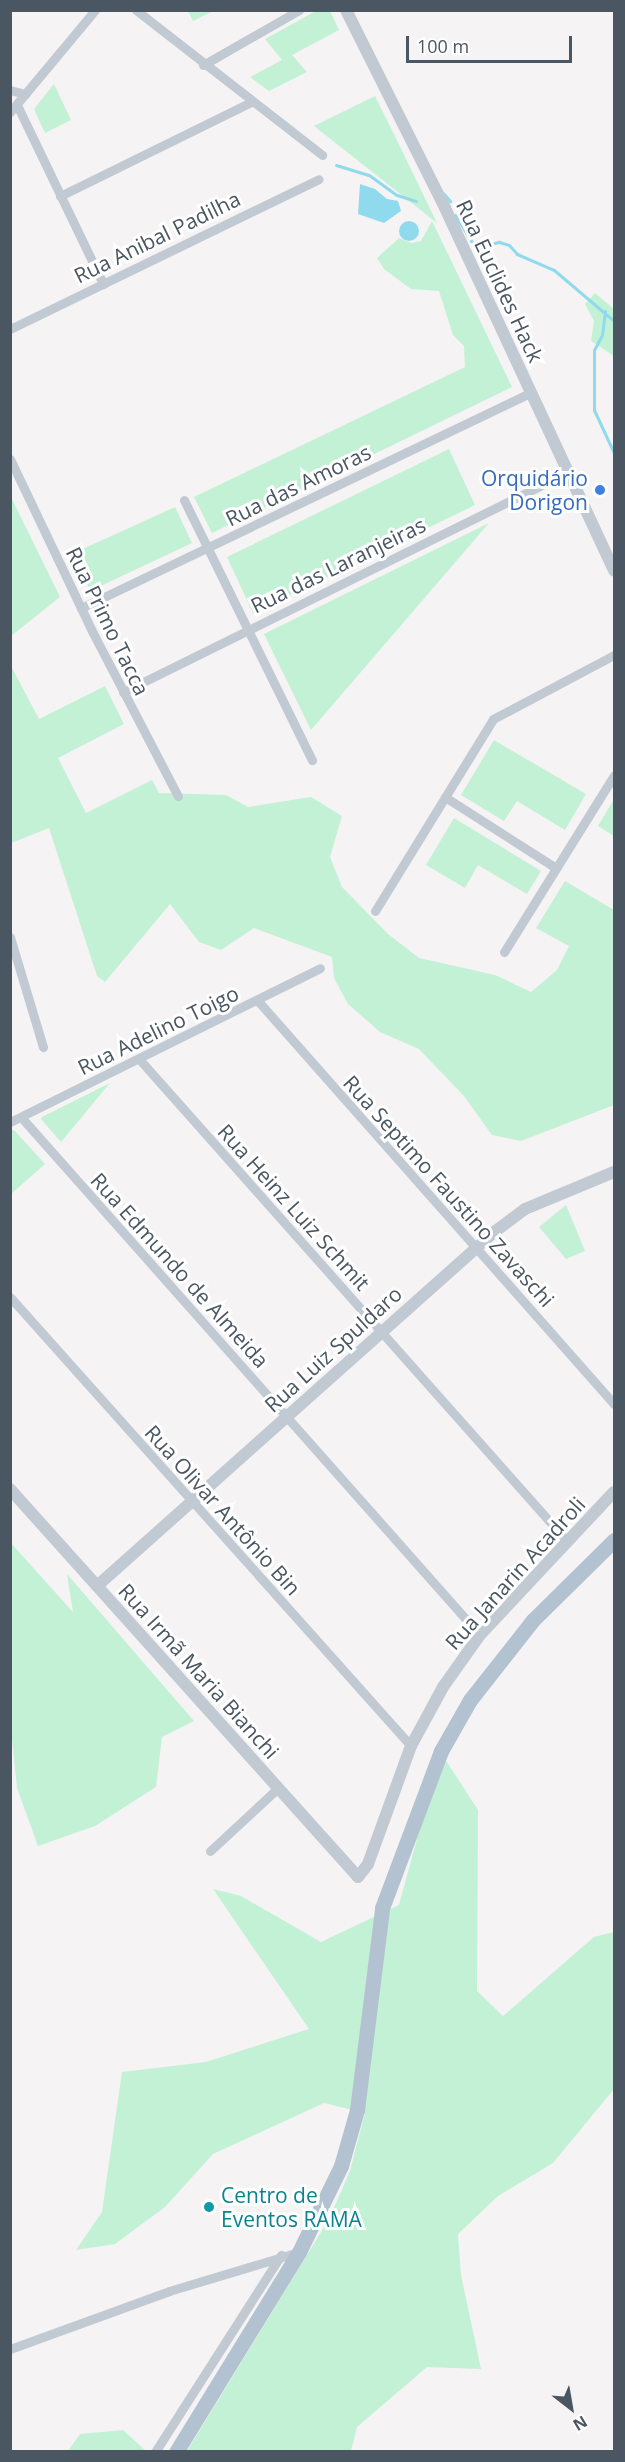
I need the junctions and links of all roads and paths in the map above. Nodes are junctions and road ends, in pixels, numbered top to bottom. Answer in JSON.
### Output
{"nodes":[{"id":1,"x":95,"y":10,"type":"edge"},
{"id":2,"x":136,"y":10,"type":"edge"},
{"id":3,"x":300,"y":10,"type":"edge"},
{"id":4,"x":346,"y":10,"type":"edge"},
{"id":5,"x":203,"y":64,"type":"junction"},
{"id":6,"x":10,"y":90,"type":"edge"},
{"id":7,"x":25,"y":94,"type":"junction"},
{"id":8,"x":250,"y":102,"type":"junction"},
{"id":9,"x":14,"y":109,"type":"edge"},
{"id":10,"x":322,"y":155,"type":"dead end"},
{"id":11,"x":319,"y":179,"type":"dead end"},
{"id":12,"x":60,"y":196,"type":"junction"},
{"id":13,"x":103,"y":284,"type":"junction"},
{"id":14,"x":10,"y":329,"type":"edge"},
{"id":15,"x":531,"y":392,"type":"junction"},
{"id":16,"x":10,"y":459,"type":"edge"},
{"id":17,"x":13,"y":472,"type":"edge"},
{"id":18,"x":569,"y":472,"type":"junction"},
{"id":19,"x":184,"y":500,"type":"dead end"},
{"id":20,"x":206,"y":549,"type":"junction"},
{"id":21,"x":615,"y":570,"type":"edge"},
{"id":22,"x":81,"y":608,"type":"junction"},
{"id":23,"x":246,"y":630,"type":"junction"},
{"id":24,"x":615,"y":655,"type":"edge"},
{"id":25,"x":123,"y":692,"type":"junction"},
{"id":26,"x":312,"y":760,"type":"dead end"},
{"id":27,"x":615,"y":776,"type":"edge"},
{"id":28,"x":178,"y":796,"type":"dead end"},
{"id":29,"x":445,"y":798,"type":"junction"},
{"id":30,"x":556,"y":868,"type":"junction"},
{"id":31,"x":375,"y":911,"type":"dead end"},
{"id":32,"x":11,"y":938,"type":"edge"},
{"id":33,"x":504,"y":952,"type":"dead end"},
{"id":34,"x":320,"y":968,"type":"dead end"},
{"id":35,"x":258,"y":1000,"type":"junction"},
{"id":36,"x":43,"y":1047,"type":"dead end"},
{"id":37,"x":140,"y":1060,"type":"junction"},
{"id":38,"x":21,"y":1118,"type":"junction"},
{"id":39,"x":10,"y":1122,"type":"edge"},
{"id":40,"x":615,"y":1172,"type":"edge"},
{"id":41,"x":476,"y":1248,"type":"junction"},
{"id":42,"x":10,"y":1297,"type":"edge"},
{"id":43,"x":381,"y":1332,"type":"junction"},
{"id":44,"x":615,"y":1404,"type":"edge"},
{"id":45,"x":286,"y":1417,"type":"junction"},
{"id":46,"x":10,"y":1489,"type":"edge"},
{"id":47,"x":615,"y":1492,"type":"edge"},
{"id":48,"x":190,"y":1502,"type":"junction"},
{"id":49,"x":566,"y":1540,"type":"junction"},
{"id":50,"x":615,"y":1540,"type":"edge"},
{"id":51,"x":97,"y":1586,"type":"junction"},
{"id":52,"x":480,"y":1635,"type":"junction"},
{"id":53,"x":411,"y":1746,"type":"junction"},
{"id":54,"x":277,"y":1789,"type":"junction"},
{"id":55,"x":210,"y":1851,"type":"dead end"},
{"id":56,"x":358,"y":1877,"type":"joint"},
{"id":57,"x":299,"y":2252,"type":"junction"},
{"id":58,"x":281,"y":2255,"type":"junction"},
{"id":59,"x":10,"y":2349,"type":"edge"},
{"id":60,"x":155,"y":2451,"type":"edge"},
{"id":61,"x":176,"y":2451,"type":"edge"}],
"edges":[{"from":1,"to":7,"type":"street"},
{"from":2,"to":5,"type":"street"},
{"from":3,"to":5,"type":"street"},
{"from":4,"to":15,"type":"street","name":"Rua Euclides Hack"},
{"from":5,"to":8,"type":"street"},
{"from":6,"to":7,"type":"street"},
{"from":7,"to":9,"type":"street"},
{"from":8,"to":10,"type":"street"},
{"from":8,"to":12,"type":"street"},
{"from":9,"to":12,"type":"street"},
{"from":11,"to":13,"type":"street","name":"Rua Anibal Padilha"},
{"from":12,"to":13,"type":"street"},
{"from":13,"to":14,"type":"street","name":"Rua Anibal Padilha"},
{"from":15,"to":18,"type":"street","name":"Rua Euclides Hack"},
{"from":15,"to":20,"type":"street","name":"Rua das Amoras"},
{"from":16,"to":17,"type":"street","name":"Rua Primo Tacca"},
{"from":17,"to":22,"type":"street","name":"Rua Primo Tacca"},
{"from":18,"to":21,"type":"street","name":"Rua Euclides Hack"},
{"from":18,"to":23,"type":"street","name":"Rua das Laranjeiras"},
{"from":19,"to":20,"type":"street"},
{"from":20,"to":22,"type":"street","name":"Rua das Amoras"},
{"from":20,"to":23,"type":"street"},
{"from":22,"to":25,"type":"street","name":"Rua Primo Tacca"},
{"from":23,"to":25,"type":"street","name":"Rua das Laranjeiras"},
{"from":23,"to":26,"type":"street"},
{"from":24,"to":29,"type":"street"},
{"from":25,"to":28,"type":"street","name":"Rua Primo Tacca"},
{"from":27,"to":30,"type":"street"},
{"from":29,"to":30,"type":"street"},
{"from":29,"to":31,"type":"street"},
{"from":30,"to":33,"type":"street"},
{"from":32,"to":36,"type":"street"},
{"from":34,"to":35,"type":"street","name":"Rua Adelino Toigo"},
{"from":35,"to":37,"type":"street","name":"Rua Adelino Toigo"},
{"from":35,"to":41,"type":"street","name":"Rua Septimo Faustino Zavaschi"},
{"from":37,"to":38,"type":"street","name":"Rua Adelino Toigo"},
{"from":37,"to":43,"type":"street","name":"Rua Heinz Luiz Schmit"},
{"from":38,"to":39,"type":"street","name":"Rua Adelino Toigo"},
{"from":38,"to":45,"type":"street","name":"Rua Edmundo de Almeida"},
{"from":40,"to":41,"type":"street","name":"Rua Luiz Spuldaro"},
{"from":41,"to":43,"type":"street","name":"Rua Luiz Spuldaro"},
{"from":41,"to":44,"type":"street","name":"Rua Septimo Faustino Zavaschi"},
{"from":42,"to":48,"type":"street","name":"Rua Olivar Antônio Bin"},
{"from":43,"to":45,"type":"street","name":"Rua Luiz Spuldaro"},
{"from":43,"to":49,"type":"street","name":"Rua Heinz Luiz Schmit"},
{"from":45,"to":48,"type":"street","name":"Rua Luiz Spuldaro"},
{"from":45,"to":52,"type":"street","name":"Rua Edmundo de Almeida"},
{"from":46,"to":51,"type":"street","name":"Rua Irmã Maria Bianchi"},
{"from":47,"to":49,"type":"street","name":"Rua Janarin Acadroli"},
{"from":48,"to":51,"type":"street","name":"Rua Luiz Spuldaro"},
{"from":48,"to":53,"type":"street","name":"Rua Olivar Antônio Bin"},
{"from":49,"to":52,"type":"street","name":"Rua Janarin Acadroli"},
{"from":50,"to":57,"type":"main road"},
{"from":51,"to":54,"type":"street","name":"Rua Irmã Maria Bianchi"},
{"from":52,"to":53,"type":"street","name":"Rua Janarin Acadroli"},
{"from":53,"to":56,"type":"street","name":"Rua Janarin Acadroli"},
{"from":54,"to":55,"type":"street"},
{"from":54,"to":56,"type":"street","name":"Rua Irmã Maria Bianchi"},
{"from":57,"to":58,"type":"street"},
{"from":57,"to":61,"type":"main road"},
{"from":58,"to":59,"type":"street"},
{"from":58,"to":60,"type":"street"}]}
